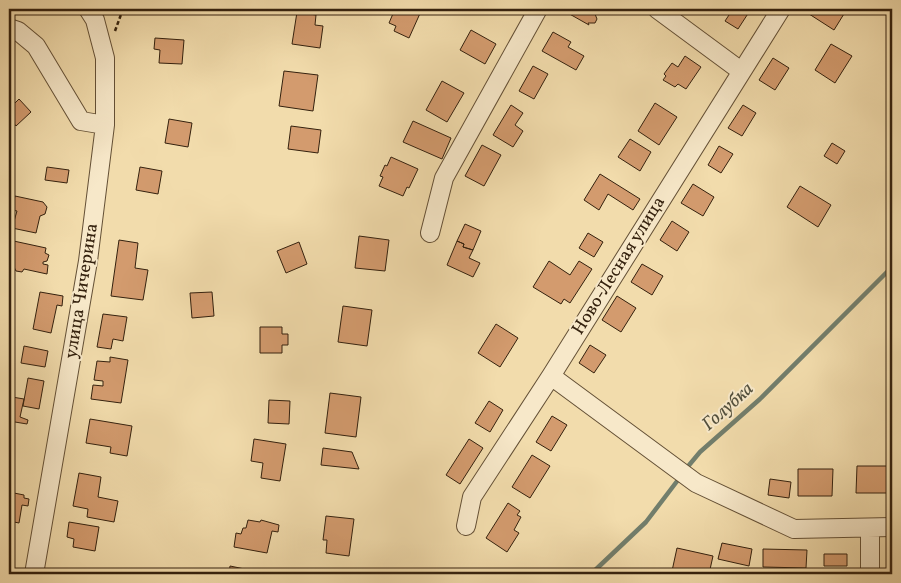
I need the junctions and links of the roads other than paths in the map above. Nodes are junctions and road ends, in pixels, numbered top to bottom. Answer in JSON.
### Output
{"nodes":[{"id":1,"x":88,"y":9,"type":"edge"},
{"id":2,"x":538,"y":9,"type":"edge"},
{"id":3,"x":656,"y":9,"type":"edge"},
{"id":4,"x":781,"y":9,"type":"edge"},
{"id":5,"x":9,"y":28,"type":"edge"},
{"id":6,"x":742,"y":71,"type":"junction"},
{"id":7,"x":105,"y":126,"type":"junction"},
{"id":8,"x":430,"y":233,"type":"dead end"},
{"id":9,"x":551,"y":376,"type":"junction"},
{"id":10,"x":466,"y":526,"type":"dead end"},
{"id":11,"x":892,"y":527,"type":"edge"},
{"id":12,"x":870,"y":528,"type":"junction"},
{"id":13,"x":34,"y":574,"type":"edge"},
{"id":14,"x":870,"y":574,"type":"edge"}],
"edges":[{"from":1,"to":7,"type":"street","name":"улица Чичерина"},
{"from":2,"to":8,"type":"street"},
{"from":3,"to":6,"type":"street"},
{"from":4,"to":6,"type":"street","name":"Ново-Лесная улица"},
{"from":5,"to":7,"type":"street"},
{"from":6,"to":9,"type":"street","name":"Ново-Лесная улица"},
{"from":7,"to":13,"type":"street","name":"улица Чичерина"},
{"from":9,"to":10,"type":"street","name":"Ново-Лесная улица"},
{"from":9,"to":12,"type":"street"},
{"from":11,"to":12,"type":"street"},
{"from":12,"to":14,"type":"street"}]}
